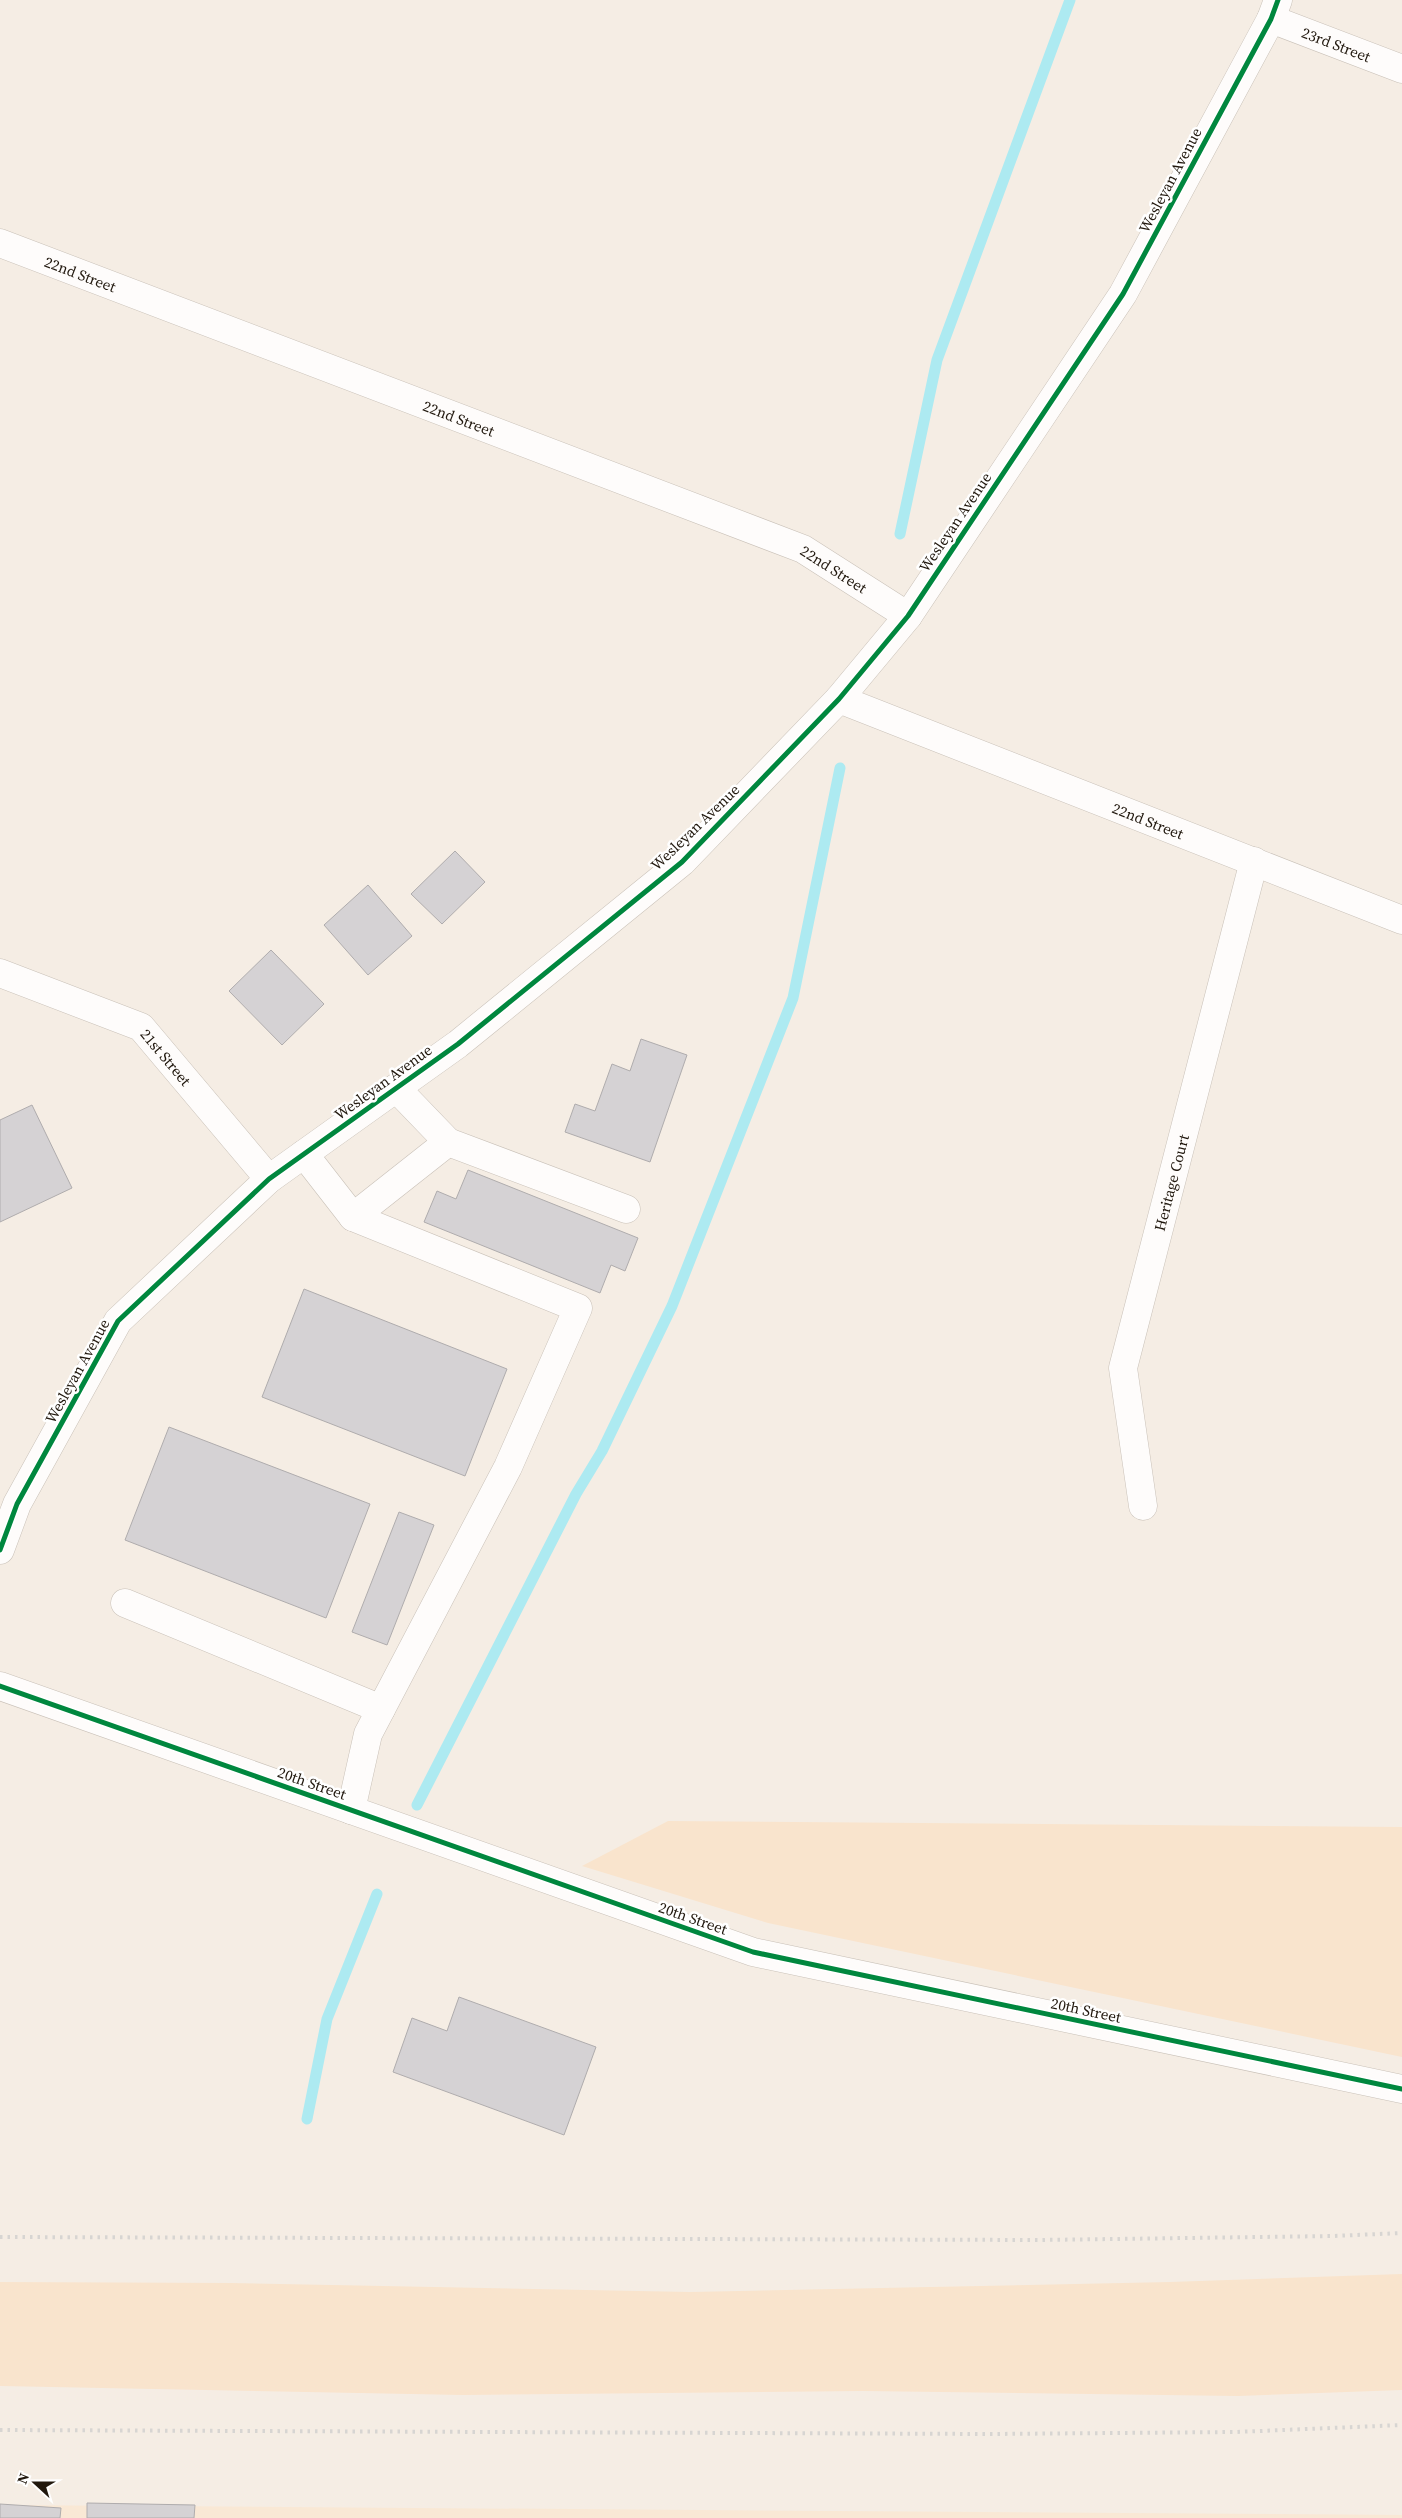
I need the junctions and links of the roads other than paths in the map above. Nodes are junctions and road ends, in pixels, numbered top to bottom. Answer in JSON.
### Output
{"nodes":[{"id":1,"x":1274,"y":10,"type":"edge"},
{"id":2,"x":1402,"y":69,"type":"edge"},
{"id":3,"x":0,"y":243,"type":"edge"},
{"id":4,"x":908,"y":616,"type":"junction"},
{"id":5,"x":839,"y":698,"type":"junction"},
{"id":6,"x":1254,"y":861,"type":"junction"},
{"id":7,"x":1402,"y":920,"type":"edge"},
{"id":8,"x":0,"y":973,"type":"edge"},
{"id":9,"x":396,"y":1088,"type":"junction"},
{"id":10,"x":448,"y":1142,"type":"junction"},
{"id":11,"x":304,"y":1154,"type":"junction"},
{"id":12,"x":269,"y":1179,"type":"junction"},
{"id":13,"x":626,"y":1209,"type":"dead end"},
{"id":14,"x":353,"y":1217,"type":"junction"},
{"id":15,"x":1143,"y":1506,"type":"dead end"},
{"id":16,"x":0,"y":1550,"type":"edge"},
{"id":17,"x":125,"y":1602,"type":"dead end"},
{"id":18,"x":0,"y":1686,"type":"edge"},
{"id":19,"x":381,"y":1709,"type":"junction"},
{"id":20,"x":351,"y":1810,"type":"junction"},
{"id":21,"x":1402,"y":2090,"type":"edge"}],
"edges":[{"from":1,"to":2,"type":"street","name":"23rd Street"},
{"from":1,"to":4,"type":"street","name":"Wesleyan Avenue"},
{"from":3,"to":4,"type":"street","name":"22nd Street"},
{"from":4,"to":5,"type":"street","name":"Wesleyan Avenue"},
{"from":5,"to":6,"type":"street","name":"22nd Street"},
{"from":5,"to":9,"type":"street","name":"Wesleyan Avenue"},
{"from":6,"to":7,"type":"street","name":"22nd Street"},
{"from":6,"to":15,"type":"street","name":"Heritage Court"},
{"from":8,"to":12,"type":"street","name":"21st Street"},
{"from":9,"to":10,"type":"street"},
{"from":9,"to":11,"type":"street","name":"Wesleyan Avenue"},
{"from":10,"to":13,"type":"street"},
{"from":10,"to":14,"type":"street"},
{"from":11,"to":12,"type":"street","name":"Wesleyan Avenue"},
{"from":11,"to":14,"type":"street"},
{"from":12,"to":16,"type":"street","name":"Wesleyan Avenue"},
{"from":14,"to":19,"type":"street"},
{"from":17,"to":19,"type":"street"},
{"from":18,"to":20,"type":"street","name":"20th Street"},
{"from":19,"to":20,"type":"street"},
{"from":20,"to":21,"type":"street","name":"20th Street"}]}
